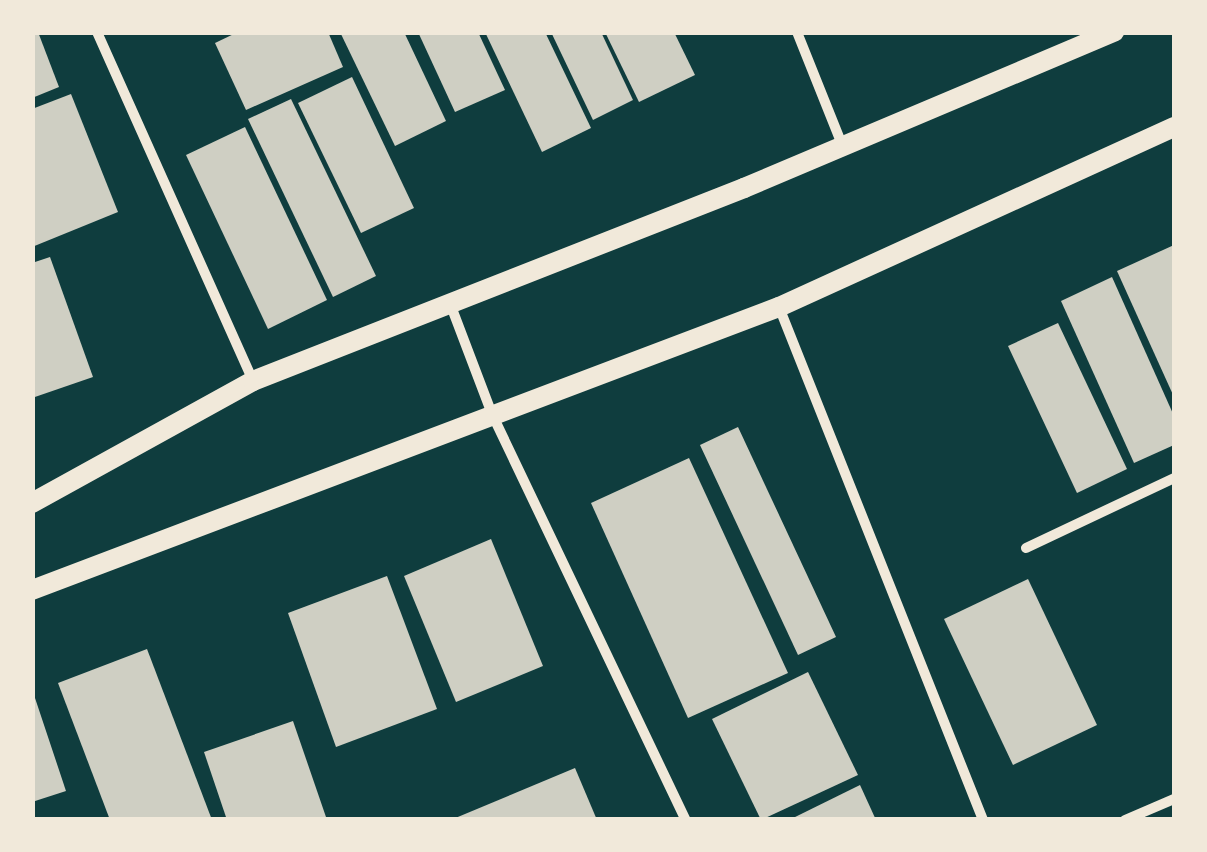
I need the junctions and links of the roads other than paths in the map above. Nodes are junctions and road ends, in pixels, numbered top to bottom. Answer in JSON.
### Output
{"nodes":[{"id":1,"x":97,"y":32,"type":"edge"},
{"id":2,"x":797,"y":32,"type":"edge"},
{"id":3,"x":1114,"y":32,"type":"edge"},
{"id":4,"x":1174,"y":127,"type":"edge"},
{"id":5,"x":844,"y":148,"type":"junction"},
{"id":6,"x":452,"y":306,"type":"junction"},
{"id":7,"x":779,"y":307,"type":"junction"},
{"id":8,"x":253,"y":381,"type":"junction"},
{"id":9,"x":492,"y":414,"type":"junction"},
{"id":10,"x":1174,"y":478,"type":"edge"},
{"id":11,"x":32,"y":503,"type":"edge"},
{"id":12,"x":1026,"y":548,"type":"dead end"},
{"id":13,"x":32,"y":590,"type":"edge"},
{"id":14,"x":1174,"y":799,"type":"edge"},
{"id":15,"x":686,"y":820,"type":"edge"},
{"id":16,"x":983,"y":820,"type":"edge"},
{"id":17,"x":1125,"y":820,"type":"edge"}],
"edges":[{"from":1,"to":8,"type":"street"},
{"from":2,"to":5,"type":"street"},
{"from":3,"to":5,"type":"main road"},
{"from":4,"to":7,"type":"main road"},
{"from":5,"to":6,"type":"main road"},
{"from":6,"to":8,"type":"main road"},
{"from":6,"to":9,"type":"street"},
{"from":7,"to":9,"type":"main road"},
{"from":7,"to":16,"type":"street"},
{"from":8,"to":11,"type":"main road"},
{"from":9,"to":13,"type":"main road"},
{"from":9,"to":15,"type":"street"},
{"from":10,"to":12,"type":"street"},
{"from":14,"to":17,"type":"street"}]}
